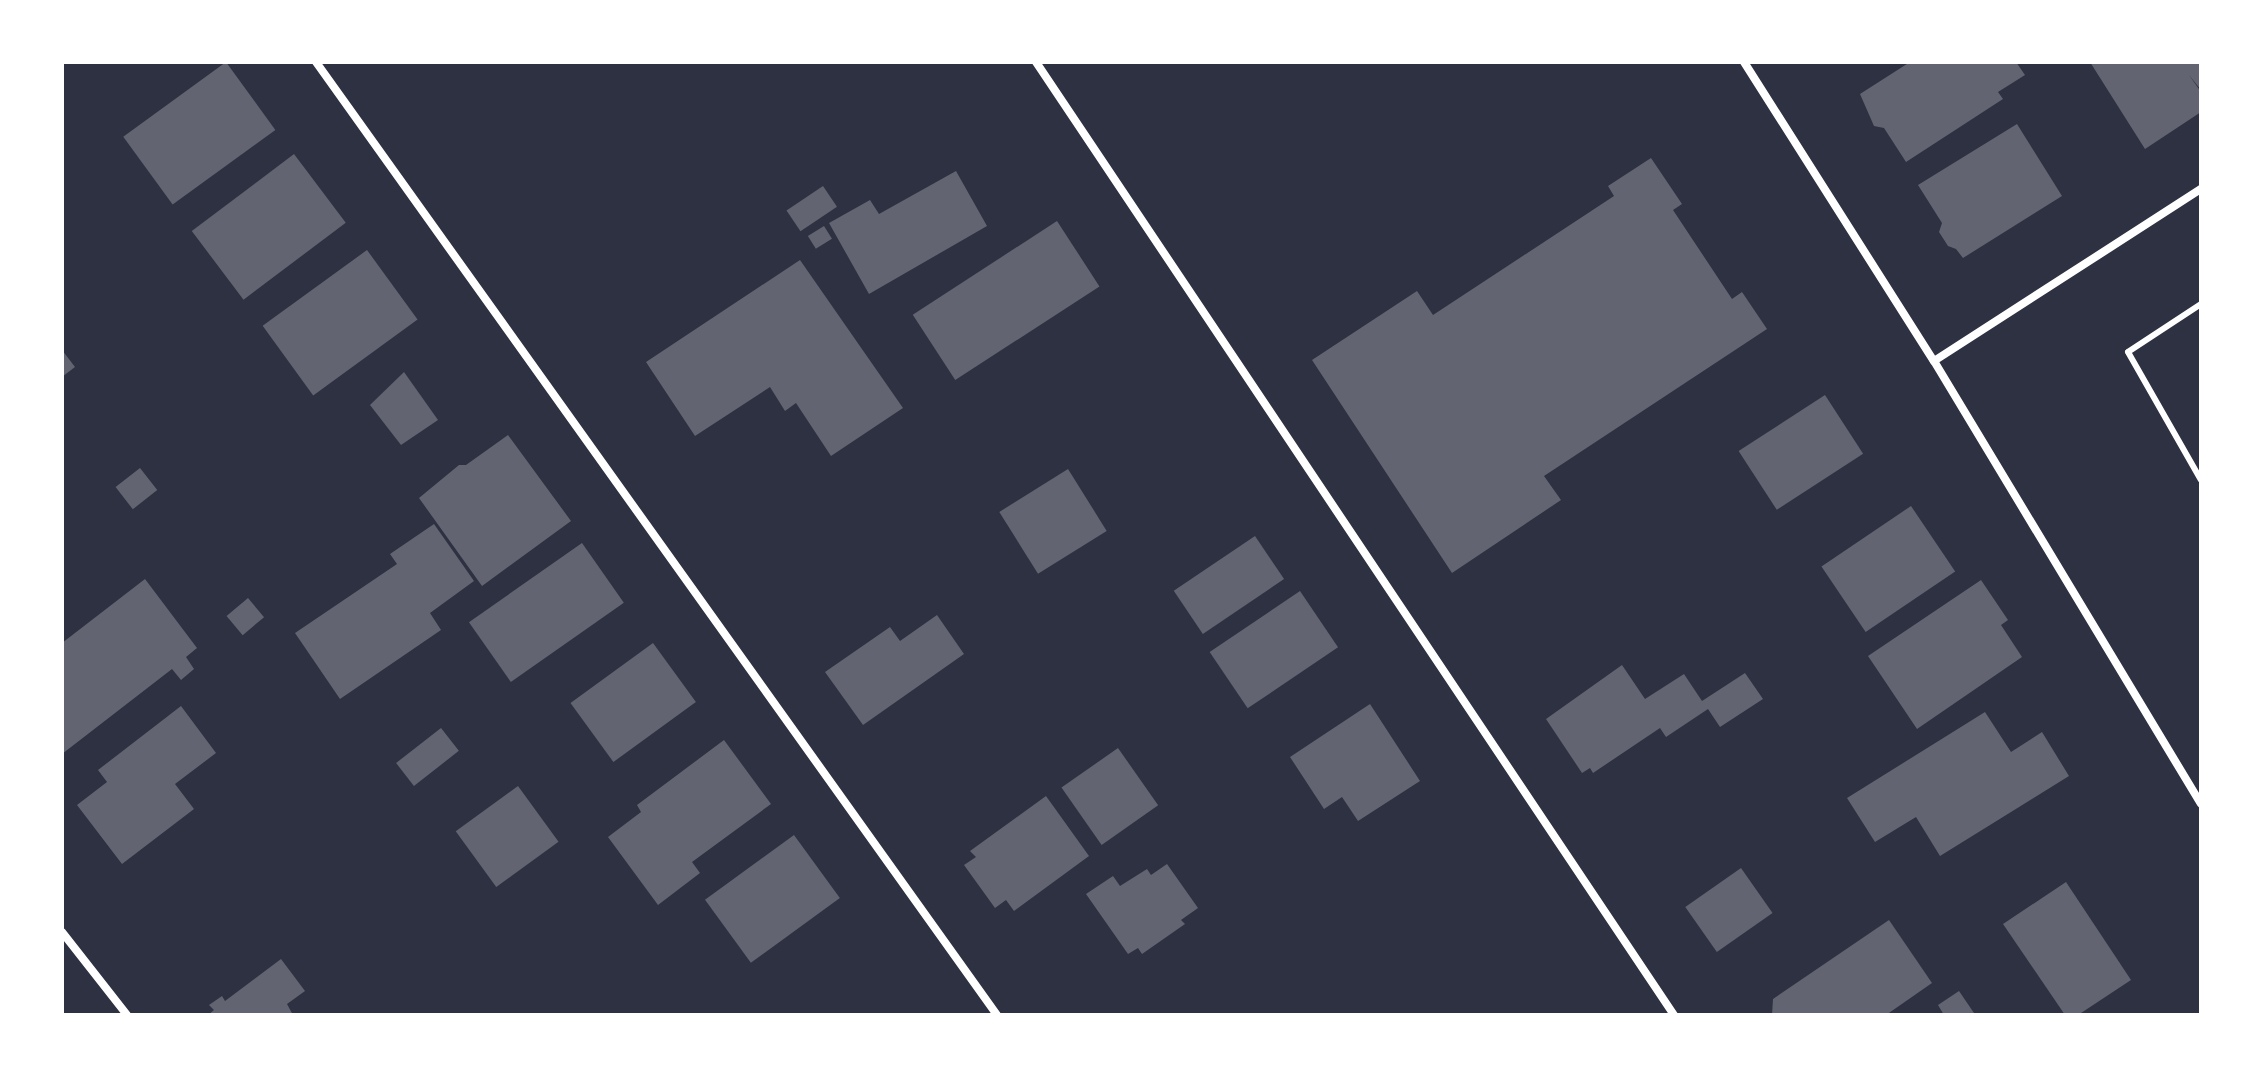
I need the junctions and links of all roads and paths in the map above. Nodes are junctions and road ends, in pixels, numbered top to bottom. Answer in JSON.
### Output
{"nodes":[{"id":1,"x":316,"y":62,"type":"edge"},
{"id":2,"x":1036,"y":62,"type":"edge"},
{"id":3,"x":1744,"y":62,"type":"edge"},
{"id":4,"x":2201,"y":189,"type":"edge"},
{"id":5,"x":2201,"y":304,"type":"edge"},
{"id":6,"x":1934,"y":361,"type":"junction"},
{"id":7,"x":2201,"y":480,"type":"edge"},
{"id":8,"x":2201,"y":804,"type":"edge"},
{"id":9,"x":62,"y":932,"type":"edge"},
{"id":10,"x":127,"y":1015,"type":"edge"},
{"id":11,"x":997,"y":1015,"type":"edge"},
{"id":12,"x":1674,"y":1015,"type":"edge"}],
"edges":[{"from":1,"to":11,"type":"street"},
{"from":2,"to":12,"type":"street"},
{"from":3,"to":6,"type":"street"},
{"from":4,"to":6,"type":"street"},
{"from":5,"to":7,"type":"lane"},
{"from":6,"to":8,"type":"street"},
{"from":9,"to":10,"type":"street"}]}
